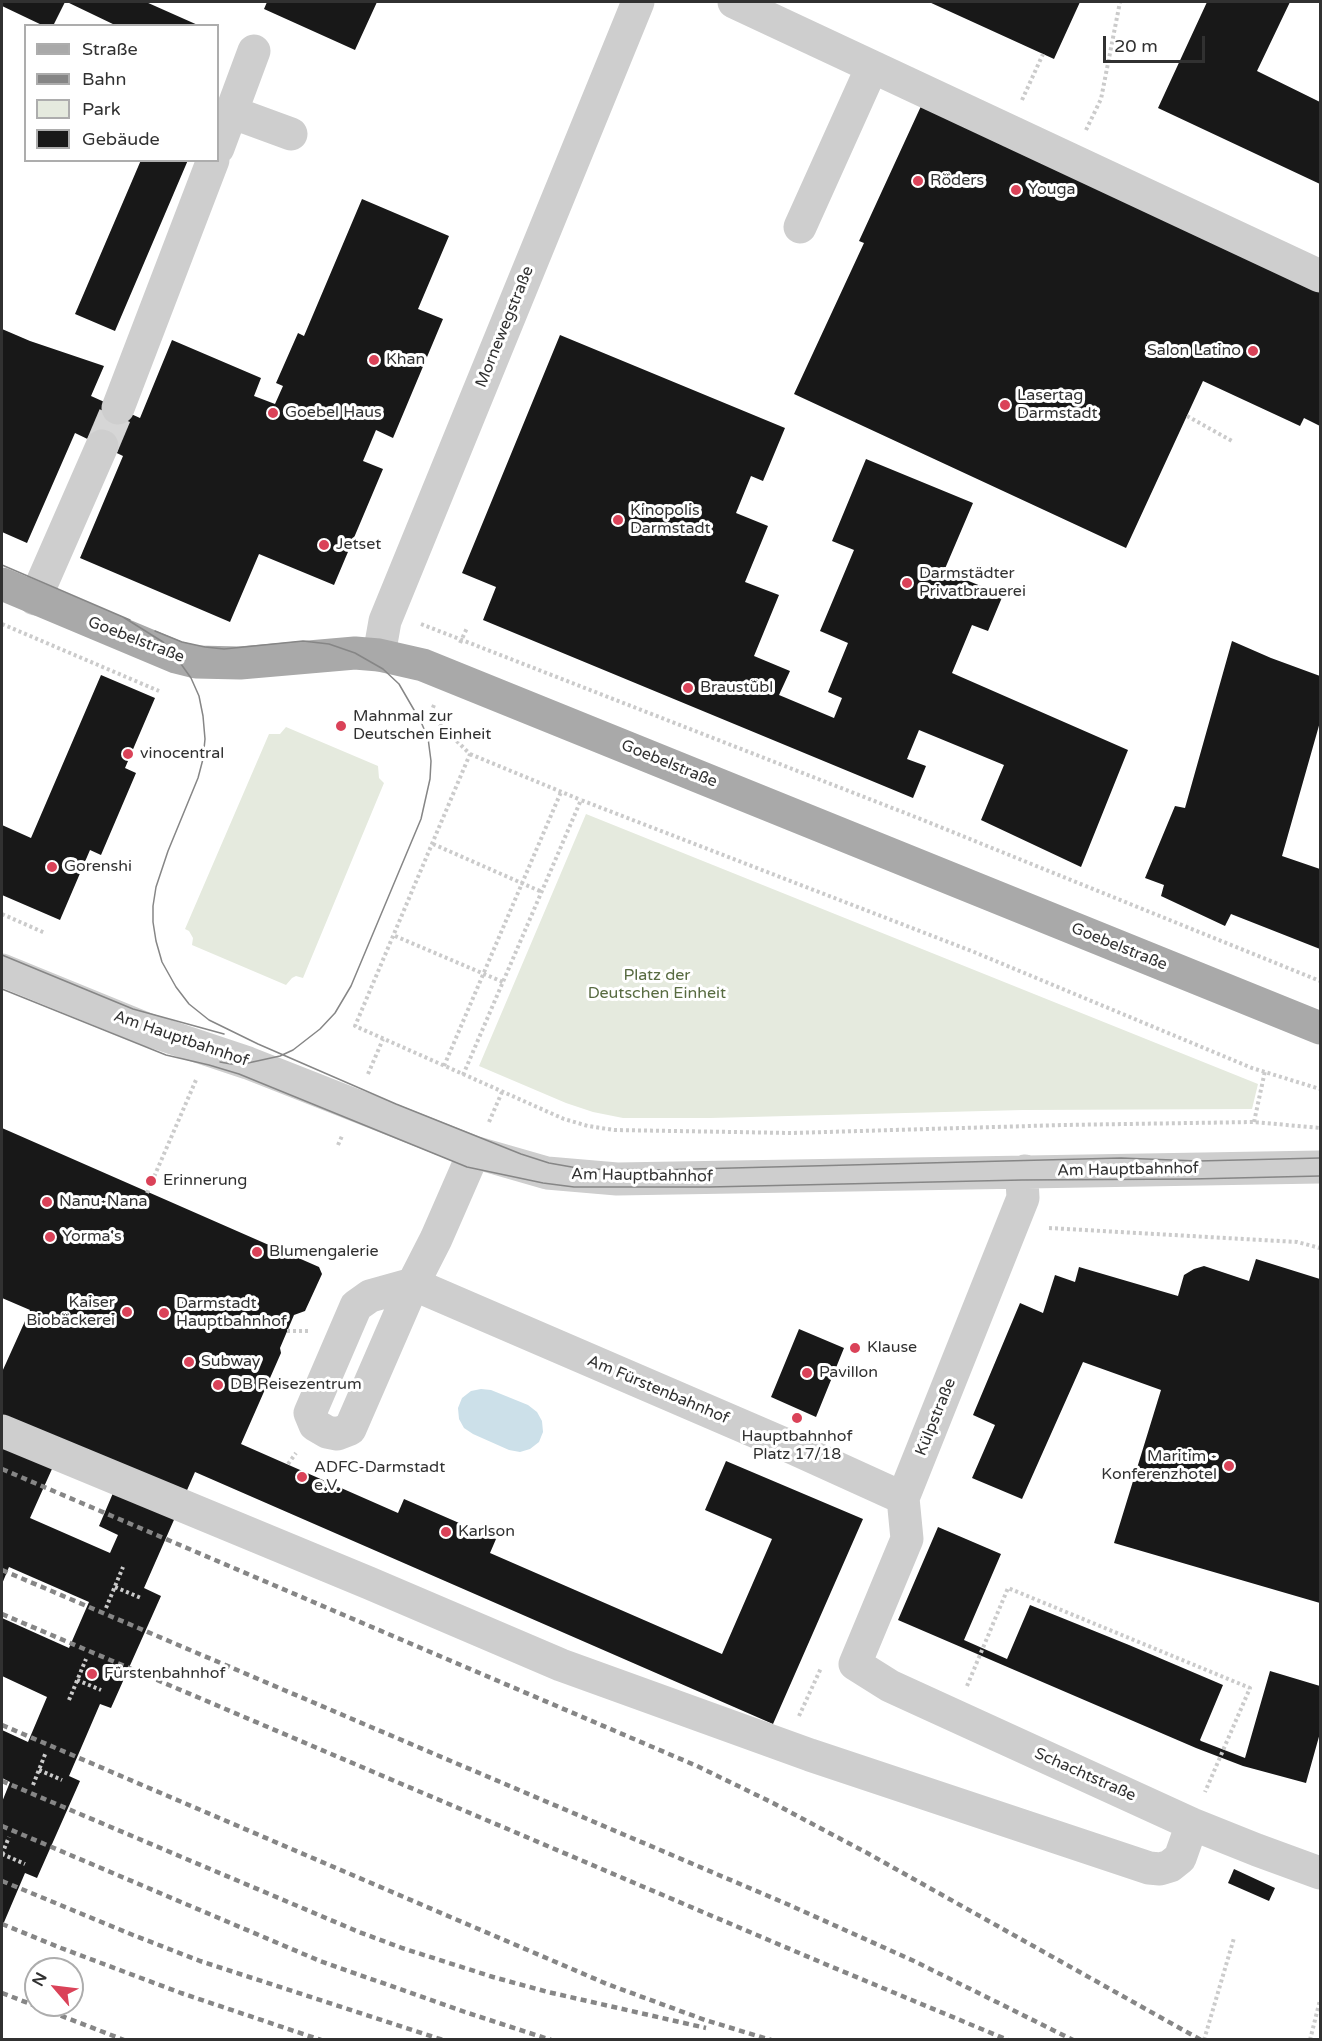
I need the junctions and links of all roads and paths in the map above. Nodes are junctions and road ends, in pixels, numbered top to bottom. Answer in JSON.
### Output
{"nodes":[{"id":1,"x":638,"y":2,"type":"edge"},
{"id":2,"x":734,"y":2,"type":"edge"},
{"id":3,"x":1120,"y":2,"type":"edge"},
{"id":4,"x":254,"y":51,"type":"dead end"},
{"id":5,"x":1043,"y":54,"type":"dead end"},
{"id":6,"x":872,"y":66,"type":"junction"},
{"id":7,"x":231,"y":112,"type":"junction"},
{"id":8,"x":1007,"y":130,"type":"junction"},
{"id":9,"x":291,"y":134,"type":"dead end"},
{"id":10,"x":219,"y":144,"type":"edge"},
{"id":11,"x":1072,"y":160,"type":"junction"},
{"id":12,"x":212,"y":162,"type":"edge"},
{"id":13,"x":800,"y":227,"type":"dead end"},
{"id":14,"x":1320,"y":276,"type":"edge"},
{"id":15,"x":118,"y":408,"type":"tunnel mouth"},
{"id":16,"x":1187,"y":417,"type":"dead end"},
{"id":17,"x":1232,"y":441,"type":"dead end"},
{"id":18,"x":102,"y":446,"type":"tunnel mouth"},
{"id":19,"x":2,"y":585,"type":"edge"},
{"id":20,"x":35,"y":599,"type":"junction"},
{"id":21,"x":2,"y":624,"type":"edge"},
{"id":22,"x":462,"y":639,"type":"dead end"},
{"id":23,"x":379,"y":655,"type":"junction"},
{"id":24,"x":159,"y":691,"type":"dead end"},
{"id":25,"x":438,"y":697,"type":"dead end"},
{"id":26,"x":470,"y":754,"type":"junction"},
{"id":27,"x":561,"y":792,"type":"junction"},
{"id":28,"x":581,"y":800,"type":"junction"},
{"id":29,"x":433,"y":844,"type":"junction"},
{"id":30,"x":522,"y":883,"type":"junction"},
{"id":31,"x":542,"y":892,"type":"junction"},
{"id":32,"x":2,"y":914,"type":"edge"},
{"id":33,"x":45,"y":933,"type":"dead end"},
{"id":34,"x":395,"y":936,"type":"junction"},
{"id":35,"x":2,"y":970,"type":"edge"},
{"id":36,"x":483,"y":974,"type":"junction"},
{"id":37,"x":1320,"y":981,"type":"edge"},
{"id":38,"x":503,"y":982,"type":"junction"},
{"id":39,"x":1320,"y":1028,"type":"edge"},
{"id":40,"x":210,"y":1050,"type":"junction"},
{"id":41,"x":444,"y":1066,"type":"junction"},
{"id":42,"x":1265,"y":1071,"type":"junction"},
{"id":43,"x":463,"y":1074,"type":"junction"},
{"id":44,"x":1320,"y":1089,"type":"edge"},
{"id":45,"x":1254,"y":1122,"type":"junction"},
{"id":46,"x":1320,"y":1128,"type":"edge"},
{"id":47,"x":474,"y":1152,"type":"junction"},
{"id":48,"x":1320,"y":1167,"type":"edge"},
{"id":49,"x":1025,"y":1171,"type":"junction"},
{"id":50,"x":147,"y":1193,"type":"dead end"},
{"id":51,"x":1011,"y":1229,"type":"junction"},
{"id":52,"x":1320,"y":1248,"type":"edge"},
{"id":53,"x":287,"y":1330,"type":"dead end"},
{"id":54,"x":310,"y":1331,"type":"dead end"},
{"id":55,"x":2,"y":1431,"type":"edge"},
{"id":56,"x":903,"y":1498,"type":"junction"},
{"id":57,"x":123,"y":1566,"type":"dead end"},
{"id":58,"x":115,"y":1587,"type":"junction"},
{"id":59,"x":141,"y":1598,"type":"dead end"},
{"id":60,"x":106,"y":1608,"type":"dead end"},
{"id":61,"x":86,"y":1659,"type":"dead end"},
{"id":62,"x":978,"y":1663,"type":"dead end"},
{"id":63,"x":855,"y":1664,"type":"joint"},
{"id":64,"x":77,"y":1680,"type":"junction"},
{"id":65,"x":101,"y":1690,"type":"dead end"},
{"id":66,"x":69,"y":1700,"type":"dead end"},
{"id":67,"x":46,"y":1752,"type":"dead end"},
{"id":68,"x":1216,"y":1764,"type":"dead end"},
{"id":69,"x":39,"y":1770,"type":"junction"},
{"id":70,"x":63,"y":1780,"type":"dead end"},
{"id":71,"x":33,"y":1785,"type":"dead end"},
{"id":72,"x":1192,"y":1824,"type":"junction"},
{"id":73,"x":9,"y":1837,"type":"dead end"},
{"id":74,"x":2,"y":1854,"type":"edge"},
{"id":75,"x":25,"y":1864,"type":"dead end"},
{"id":76,"x":1320,"y":1873,"type":"edge"},
{"id":77,"x":1234,"y":1938,"type":"dead end"},
{"id":78,"x":1320,"y":2000,"type":"edge"},
{"id":79,"x":1204,"y":2040,"type":"edge"},
{"id":80,"x":1310,"y":2040,"type":"edge"}],
"edges":[{"from":1,"to":23,"type":"street","name":"Mornewegstraße"},
{"from":2,"to":6,"type":"street"},
{"from":3,"to":11,"type":"path"},
{"from":4,"to":7,"type":"street"},
{"from":5,"to":8,"type":"path"},
{"from":6,"to":8,"type":"street"},
{"from":6,"to":13,"type":"street"},
{"from":7,"to":9,"type":"street"},
{"from":7,"to":10,"type":"street"},
{"from":8,"to":11,"type":"street"},
{"from":11,"to":14,"type":"street"},
{"from":12,"to":15,"type":"street"},
{"from":16,"to":17,"type":"path"},
{"from":18,"to":20,"type":"street"},
{"from":19,"to":20,"type":"main road","name":"Goebelstraße"},
{"from":20,"to":23,"type":"main road","name":"Goebelstraße"},
{"from":21,"to":24,"type":"path"},
{"from":22,"to":37,"type":"path"},
{"from":23,"to":39,"type":"main road","name":"Goebelstraße"},
{"from":25,"to":26,"type":"path"},
{"from":26,"to":27,"type":"path"},
{"from":26,"to":29,"type":"path"},
{"from":27,"to":28,"type":"path"},
{"from":27,"to":30,"type":"path"},
{"from":28,"to":31,"type":"path"},
{"from":28,"to":42,"type":"path"},
{"from":29,"to":30,"type":"path"},
{"from":29,"to":34,"type":"path"},
{"from":30,"to":31,"type":"path"},
{"from":30,"to":36,"type":"path"},
{"from":31,"to":38,"type":"path"},
{"from":32,"to":33,"type":"path"},
{"from":34,"to":36,"type":"path"},
{"from":34,"to":41,"type":"path"},
{"from":35,"to":40,"type":"street","name":"Am Hauptbahnhof"},
{"from":36,"to":38,"type":"path"},
{"from":36,"to":41,"type":"path"},
{"from":38,"to":43,"type":"path"},
{"from":40,"to":47,"type":"street","name":"Am Hauptbahnhof"},
{"from":40,"to":50,"type":"path"},
{"from":41,"to":43,"type":"path"},
{"from":42,"to":44,"type":"path"},
{"from":42,"to":45,"type":"path"},
{"from":43,"to":45,"type":"path"},
{"from":45,"to":46,"type":"path"},
{"from":47,"to":49,"type":"street","name":"Am Hauptbahnhof"},
{"from":47,"to":56,"type":"street","name":"Am Fürstenbahnhof"},
{"from":48,"to":49,"type":"street","name":"Am Hauptbahnhof"},
{"from":49,"to":51,"type":"street","name":"Külpstraße"},
{"from":51,"to":52,"type":"path"},
{"from":51,"to":56,"type":"street","name":"Külpstraße"},
{"from":53,"to":54,"type":"path"},
{"from":55,"to":72,"type":"street"},
{"from":56,"to":63,"type":"street","name":"Külpstraße"},
{"from":57,"to":58,"type":"path"},
{"from":58,"to":59,"type":"path"},
{"from":58,"to":60,"type":"path"},
{"from":61,"to":64,"type":"path"},
{"from":62,"to":68,"type":"path"},
{"from":63,"to":72,"type":"street","name":"Schachtstraße"},
{"from":64,"to":65,"type":"path"},
{"from":64,"to":66,"type":"path"},
{"from":67,"to":69,"type":"path"},
{"from":69,"to":70,"type":"path"},
{"from":69,"to":71,"type":"path"},
{"from":72,"to":76,"type":"street","name":"Schachtstraße"},
{"from":73,"to":74,"type":"path"},
{"from":74,"to":75,"type":"path"},
{"from":77,"to":79,"type":"path"},
{"from":78,"to":80,"type":"path"}]}
